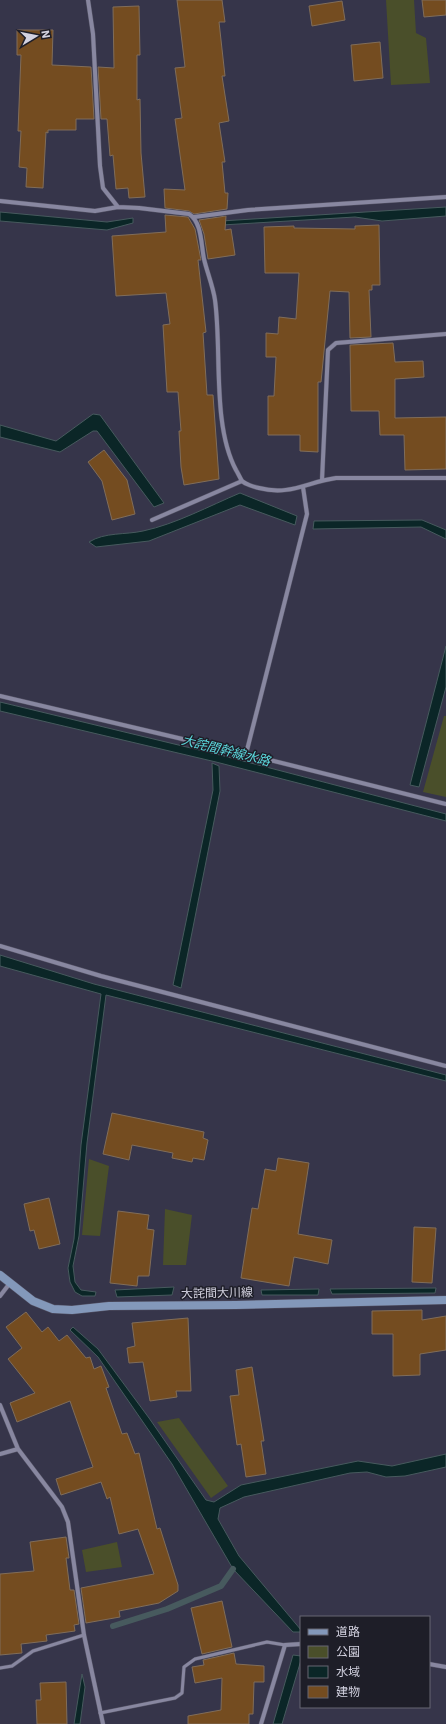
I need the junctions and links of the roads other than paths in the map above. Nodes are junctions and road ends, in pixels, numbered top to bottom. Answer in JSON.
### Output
{"nodes":[{"id":1,"x":88,"y":0,"type":"edge"},
{"id":2,"x":446,"y":197,"type":"edge"},
{"id":3,"x":0,"y":201,"type":"edge"},
{"id":4,"x":118,"y":208,"type":"junction"},
{"id":5,"x":194,"y":217,"type":"junction"},
{"id":6,"x":446,"y":334,"type":"edge"},
{"id":7,"x":446,"y":478,"type":"edge"},
{"id":8,"x":322,"y":480,"type":"junction"},
{"id":9,"x":242,"y":481,"type":"junction"},
{"id":10,"x":303,"y":487,"type":"junction"},
{"id":11,"x":152,"y":520,"type":"dead end"},
{"id":12,"x":0,"y":696,"type":"edge"},
{"id":13,"x":246,"y":754,"type":"junction"},
{"id":14,"x":446,"y":804,"type":"edge"},
{"id":15,"x":0,"y":946,"type":"edge"},
{"id":16,"x":446,"y":1066,"type":"edge"},
{"id":17,"x":0,"y":1275,"type":"edge"},
{"id":18,"x":10,"y":1283,"type":"junction"},
{"id":19,"x":0,"y":1296,"type":"edge"},
{"id":20,"x":446,"y":1300,"type":"edge"},
{"id":21,"x":0,"y":1405,"type":"edge"},
{"id":22,"x":18,"y":1449,"type":"junction"},
{"id":23,"x":0,"y":1454,"type":"edge"},
{"id":24,"x":84,"y":1635,"type":"junction"},
{"id":25,"x":300,"y":1644,"type":"edge"},
{"id":26,"x":285,"y":1645,"type":"junction"},
{"id":27,"x":430,"y":1664,"type":"edge"},
{"id":28,"x":446,"y":1667,"type":"edge"},
{"id":29,"x":0,"y":1668,"type":"edge"},
{"id":30,"x":100,"y":1713,"type":"junction"},
{"id":31,"x":103,"y":1724,"type":"edge"},
{"id":32,"x":262,"y":1724,"type":"edge"}],
"edges":[{"from":1,"to":4,"type":"street"},
{"from":2,"to":5,"type":"street"},
{"from":3,"to":4,"type":"street"},
{"from":4,"to":5,"type":"street"},
{"from":5,"to":9,"type":"street"},
{"from":6,"to":8,"type":"street"},
{"from":7,"to":8,"type":"street"},
{"from":8,"to":10,"type":"street"},
{"from":9,"to":10,"type":"street"},
{"from":9,"to":11,"type":"street"},
{"from":10,"to":13,"type":"street"},
{"from":12,"to":13,"type":"street"},
{"from":13,"to":14,"type":"street"},
{"from":15,"to":16,"type":"street"},
{"from":17,"to":18,"type":"main road","name":"大詫間大川線"},
{"from":18,"to":19,"type":"street"},
{"from":18,"to":20,"type":"main road","name":"大詫間大川線"},
{"from":21,"to":22,"type":"street"},
{"from":22,"to":23,"type":"street"},
{"from":22,"to":24,"type":"street"},
{"from":24,"to":29,"type":"lane"},
{"from":24,"to":30,"type":"street"},
{"from":25,"to":26,"type":"street"},
{"from":26,"to":30,"type":"lane"},
{"from":26,"to":32,"type":"street"},
{"from":27,"to":28,"type":"street"},
{"from":30,"to":31,"type":"street"}]}
